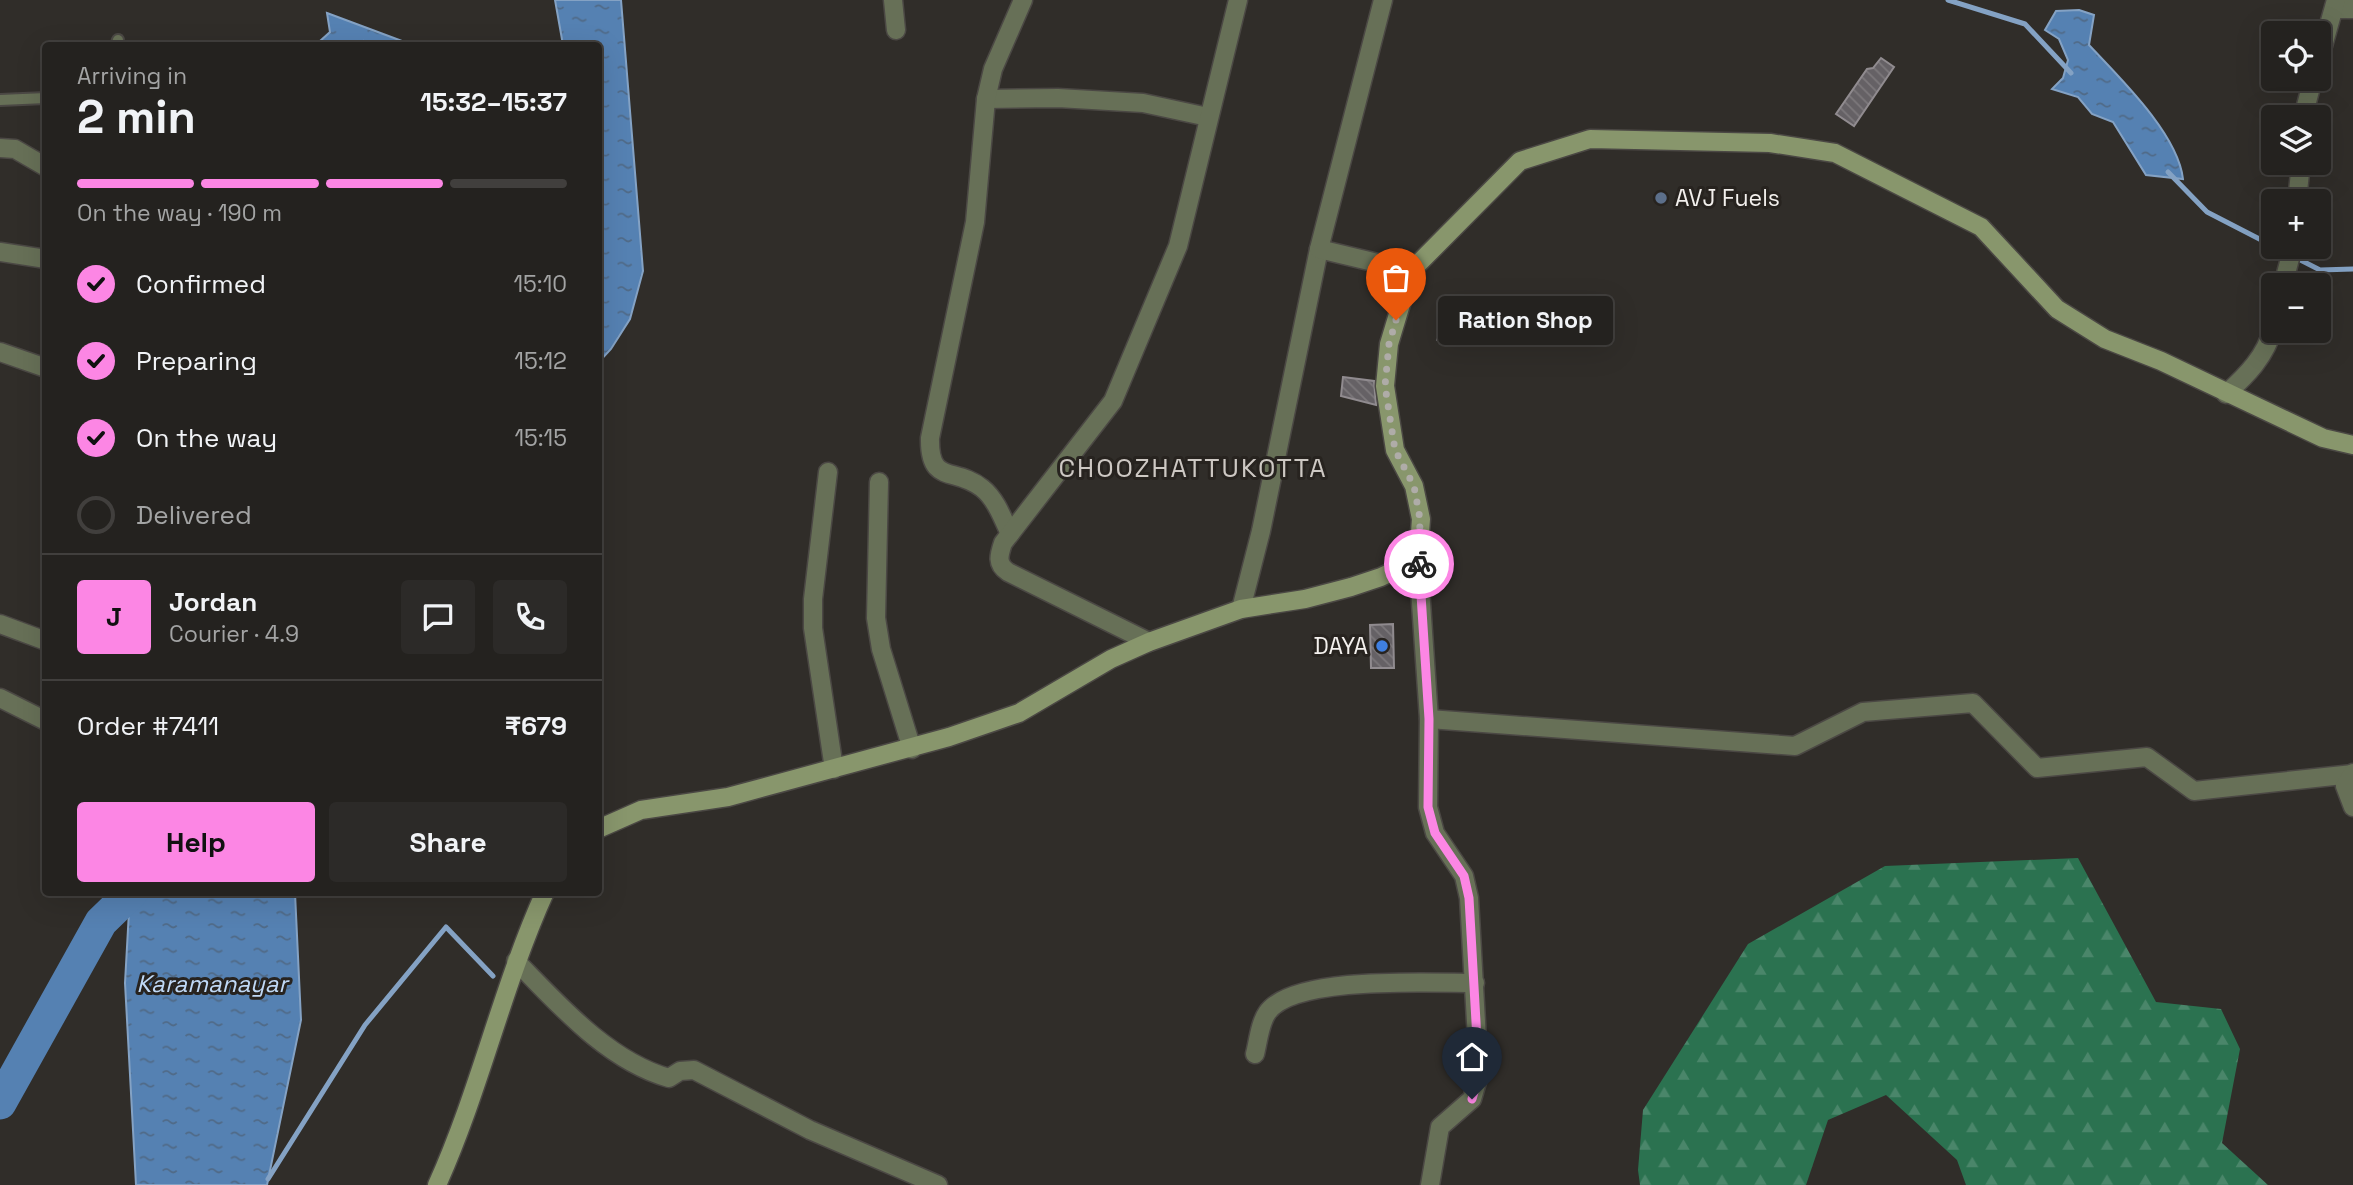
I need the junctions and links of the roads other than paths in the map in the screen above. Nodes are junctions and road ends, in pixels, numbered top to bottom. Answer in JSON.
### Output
{"nodes":[{"id":1,"x":893,"y":0,"type":"edge"},
{"id":2,"x":1023,"y":0,"type":"edge"},
{"id":3,"x":1238,"y":0,"type":"edge"},
{"id":4,"x":1383,"y":0,"type":"edge"},
{"id":5,"x":2341,"y":6,"type":"edge"},
{"id":6,"x":896,"y":30,"type":"dead end"},
{"id":7,"x":2331,"y":31,"type":"edge"},
{"id":8,"x":42,"y":98,"type":"edge"},
{"id":9,"x":986,"y":99,"type":"junction"},
{"id":10,"x":0,"y":100,"type":"edge"},
{"id":11,"x":1208,"y":117,"type":"junction"},
{"id":12,"x":0,"y":148,"type":"edge"},
{"id":13,"x":42,"y":165,"type":"edge"},
{"id":14,"x":1320,"y":249,"type":"junction"},
{"id":15,"x":0,"y":251,"type":"edge"},
{"id":16,"x":42,"y":258,"type":"edge"},
{"id":17,"x":1410,"y":271,"type":"junction"},
{"id":18,"x":2269,"y":343,"type":"edge"},
{"id":19,"x":0,"y":352,"type":"edge"},
{"id":20,"x":42,"y":367,"type":"edge"},
{"id":21,"x":2227,"y":394,"type":"junction"},
{"id":22,"x":2353,"y":445,"type":"edge"},
{"id":23,"x":828,"y":472,"type":"dead end"},
{"id":24,"x":879,"y":482,"type":"dead end"},
{"id":25,"x":1010,"y":534,"type":"junction"},
{"id":26,"x":1418,"y":559,"type":"junction"},
{"id":27,"x":1241,"y":609,"type":"junction"},
{"id":28,"x":0,"y":624,"type":"edge"},
{"id":29,"x":42,"y":639,"type":"edge"},
{"id":30,"x":1149,"y":642,"type":"junction"},
{"id":31,"x":0,"y":698,"type":"edge"},
{"id":32,"x":1429,"y":719,"type":"junction"},
{"id":33,"x":42,"y":720,"type":"edge"},
{"id":34,"x":912,"y":749,"type":"junction"},
{"id":35,"x":834,"y":769,"type":"junction"},
{"id":36,"x":2353,"y":773,"type":"edge"},
{"id":37,"x":2353,"y":807,"type":"edge"},
{"id":38,"x":602,"y":827,"type":"edge"},
{"id":39,"x":543,"y":896,"type":"edge"},
{"id":40,"x":516,"y":961,"type":"junction"},
{"id":41,"x":1475,"y":983,"type":"junction"},
{"id":42,"x":1255,"y":1054,"type":"dead end"},
{"id":43,"x":437,"y":1185,"type":"edge"},
{"id":44,"x":938,"y":1185,"type":"edge"},
{"id":45,"x":1430,"y":1185,"type":"edge"}],
"edges":[{"from":1,"to":6,"type":"street"},
{"from":2,"to":9,"type":"street"},
{"from":3,"to":11,"type":"street"},
{"from":4,"to":14,"type":"street"},
{"from":5,"to":7,"type":"street"},
{"from":8,"to":10,"type":"lane"},
{"from":9,"to":11,"type":"street"},
{"from":9,"to":25,"type":"street"},
{"from":11,"to":25,"type":"street"},
{"from":12,"to":13,"type":"street"},
{"from":14,"to":17,"type":"street"},
{"from":14,"to":27,"type":"street"},
{"from":15,"to":16,"type":"street"},
{"from":17,"to":21,"type":"main road"},
{"from":17,"to":26,"type":"main road"},
{"from":18,"to":21,"type":"street"},
{"from":19,"to":20,"type":"street"},
{"from":21,"to":22,"type":"main road"},
{"from":23,"to":35,"type":"street"},
{"from":24,"to":34,"type":"street"},
{"from":25,"to":30,"type":"street"},
{"from":26,"to":27,"type":"main road"},
{"from":26,"to":32,"type":"street"},
{"from":27,"to":30,"type":"main road"},
{"from":28,"to":29,"type":"street"},
{"from":30,"to":34,"type":"main road"},
{"from":31,"to":33,"type":"street"},
{"from":32,"to":36,"type":"street"},
{"from":32,"to":41,"type":"street"},
{"from":34,"to":35,"type":"main road"},
{"from":35,"to":38,"type":"main road"},
{"from":36,"to":37,"type":"street"},
{"from":39,"to":40,"type":"main road"},
{"from":40,"to":43,"type":"main road"},
{"from":40,"to":44,"type":"street"},
{"from":41,"to":42,"type":"street"},
{"from":41,"to":45,"type":"street"}]}
